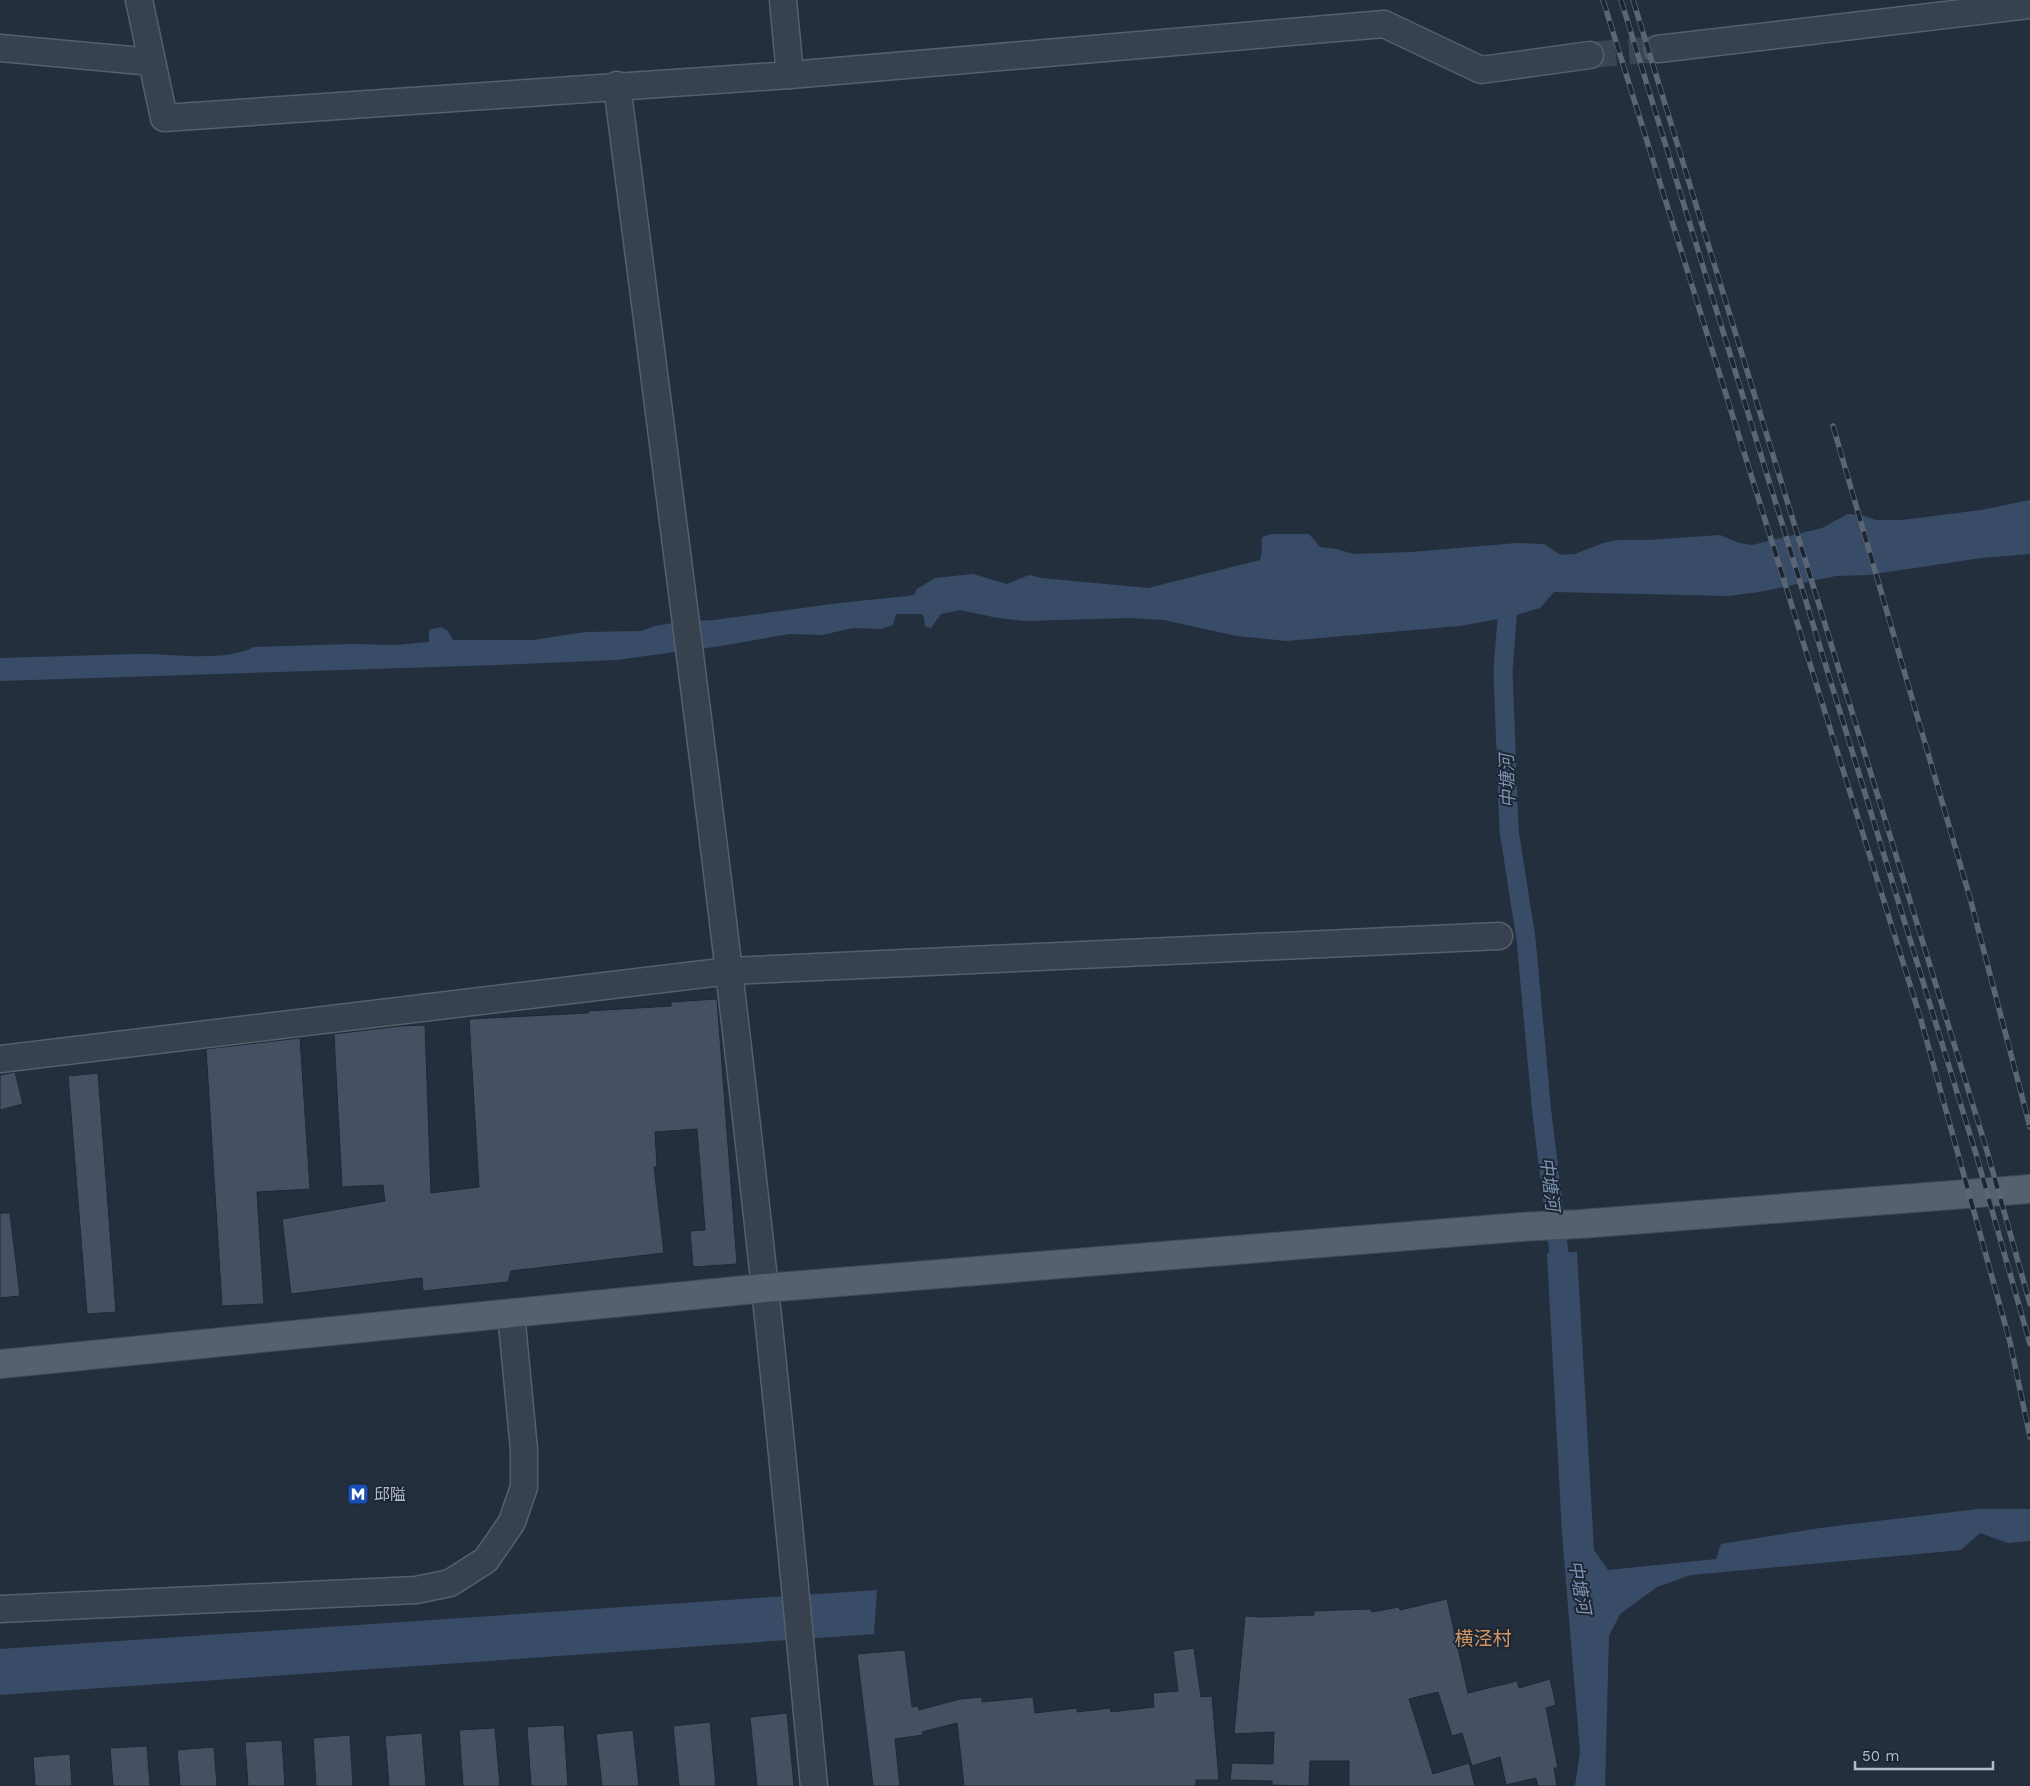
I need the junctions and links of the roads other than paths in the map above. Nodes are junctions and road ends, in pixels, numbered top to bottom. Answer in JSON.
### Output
{"nodes":[{"id":1,"x":139,"y":0,"type":"edge"},
{"id":2,"x":782,"y":0,"type":"edge"},
{"id":3,"x":2030,"y":5,"type":"edge"},
{"id":4,"x":0,"y":48,"type":"edge"},
{"id":5,"x":1658,"y":49,"type":"tunnel mouth"},
{"id":6,"x":1590,"y":55,"type":"tunnel mouth"},
{"id":7,"x":152,"y":62,"type":"junction"},
{"id":8,"x":790,"y":75,"type":"junction"},
{"id":9,"x":617,"y":85,"type":"junction"},
{"id":10,"x":1499,"y":936,"type":"dead end"},
{"id":11,"x":729,"y":971,"type":"junction"},
{"id":12,"x":0,"y":1059,"type":"edge"},
{"id":13,"x":2030,"y":1190,"type":"edge"},
{"id":14,"x":765,"y":1288,"type":"junction"},
{"id":15,"x":511,"y":1313,"type":"junction"},
{"id":16,"x":0,"y":1364,"type":"edge"},
{"id":17,"x":0,"y":1609,"type":"edge"},
{"id":18,"x":814,"y":1786,"type":"edge"}],
"edges":[{"from":1,"to":7,"type":"street"},
{"from":2,"to":8,"type":"street"},
{"from":3,"to":5,"type":"street"},
{"from":4,"to":7,"type":"street"},
{"from":6,"to":8,"type":"street"},
{"from":7,"to":9,"type":"street"},
{"from":8,"to":9,"type":"street"},
{"from":9,"to":11,"type":"street"},
{"from":10,"to":11,"type":"street"},
{"from":11,"to":12,"type":"street"},
{"from":11,"to":14,"type":"street"},
{"from":13,"to":14,"type":"main road"},
{"from":14,"to":15,"type":"main road"},
{"from":14,"to":18,"type":"street"},
{"from":15,"to":16,"type":"main road"},
{"from":15,"to":17,"type":"street"}]}
